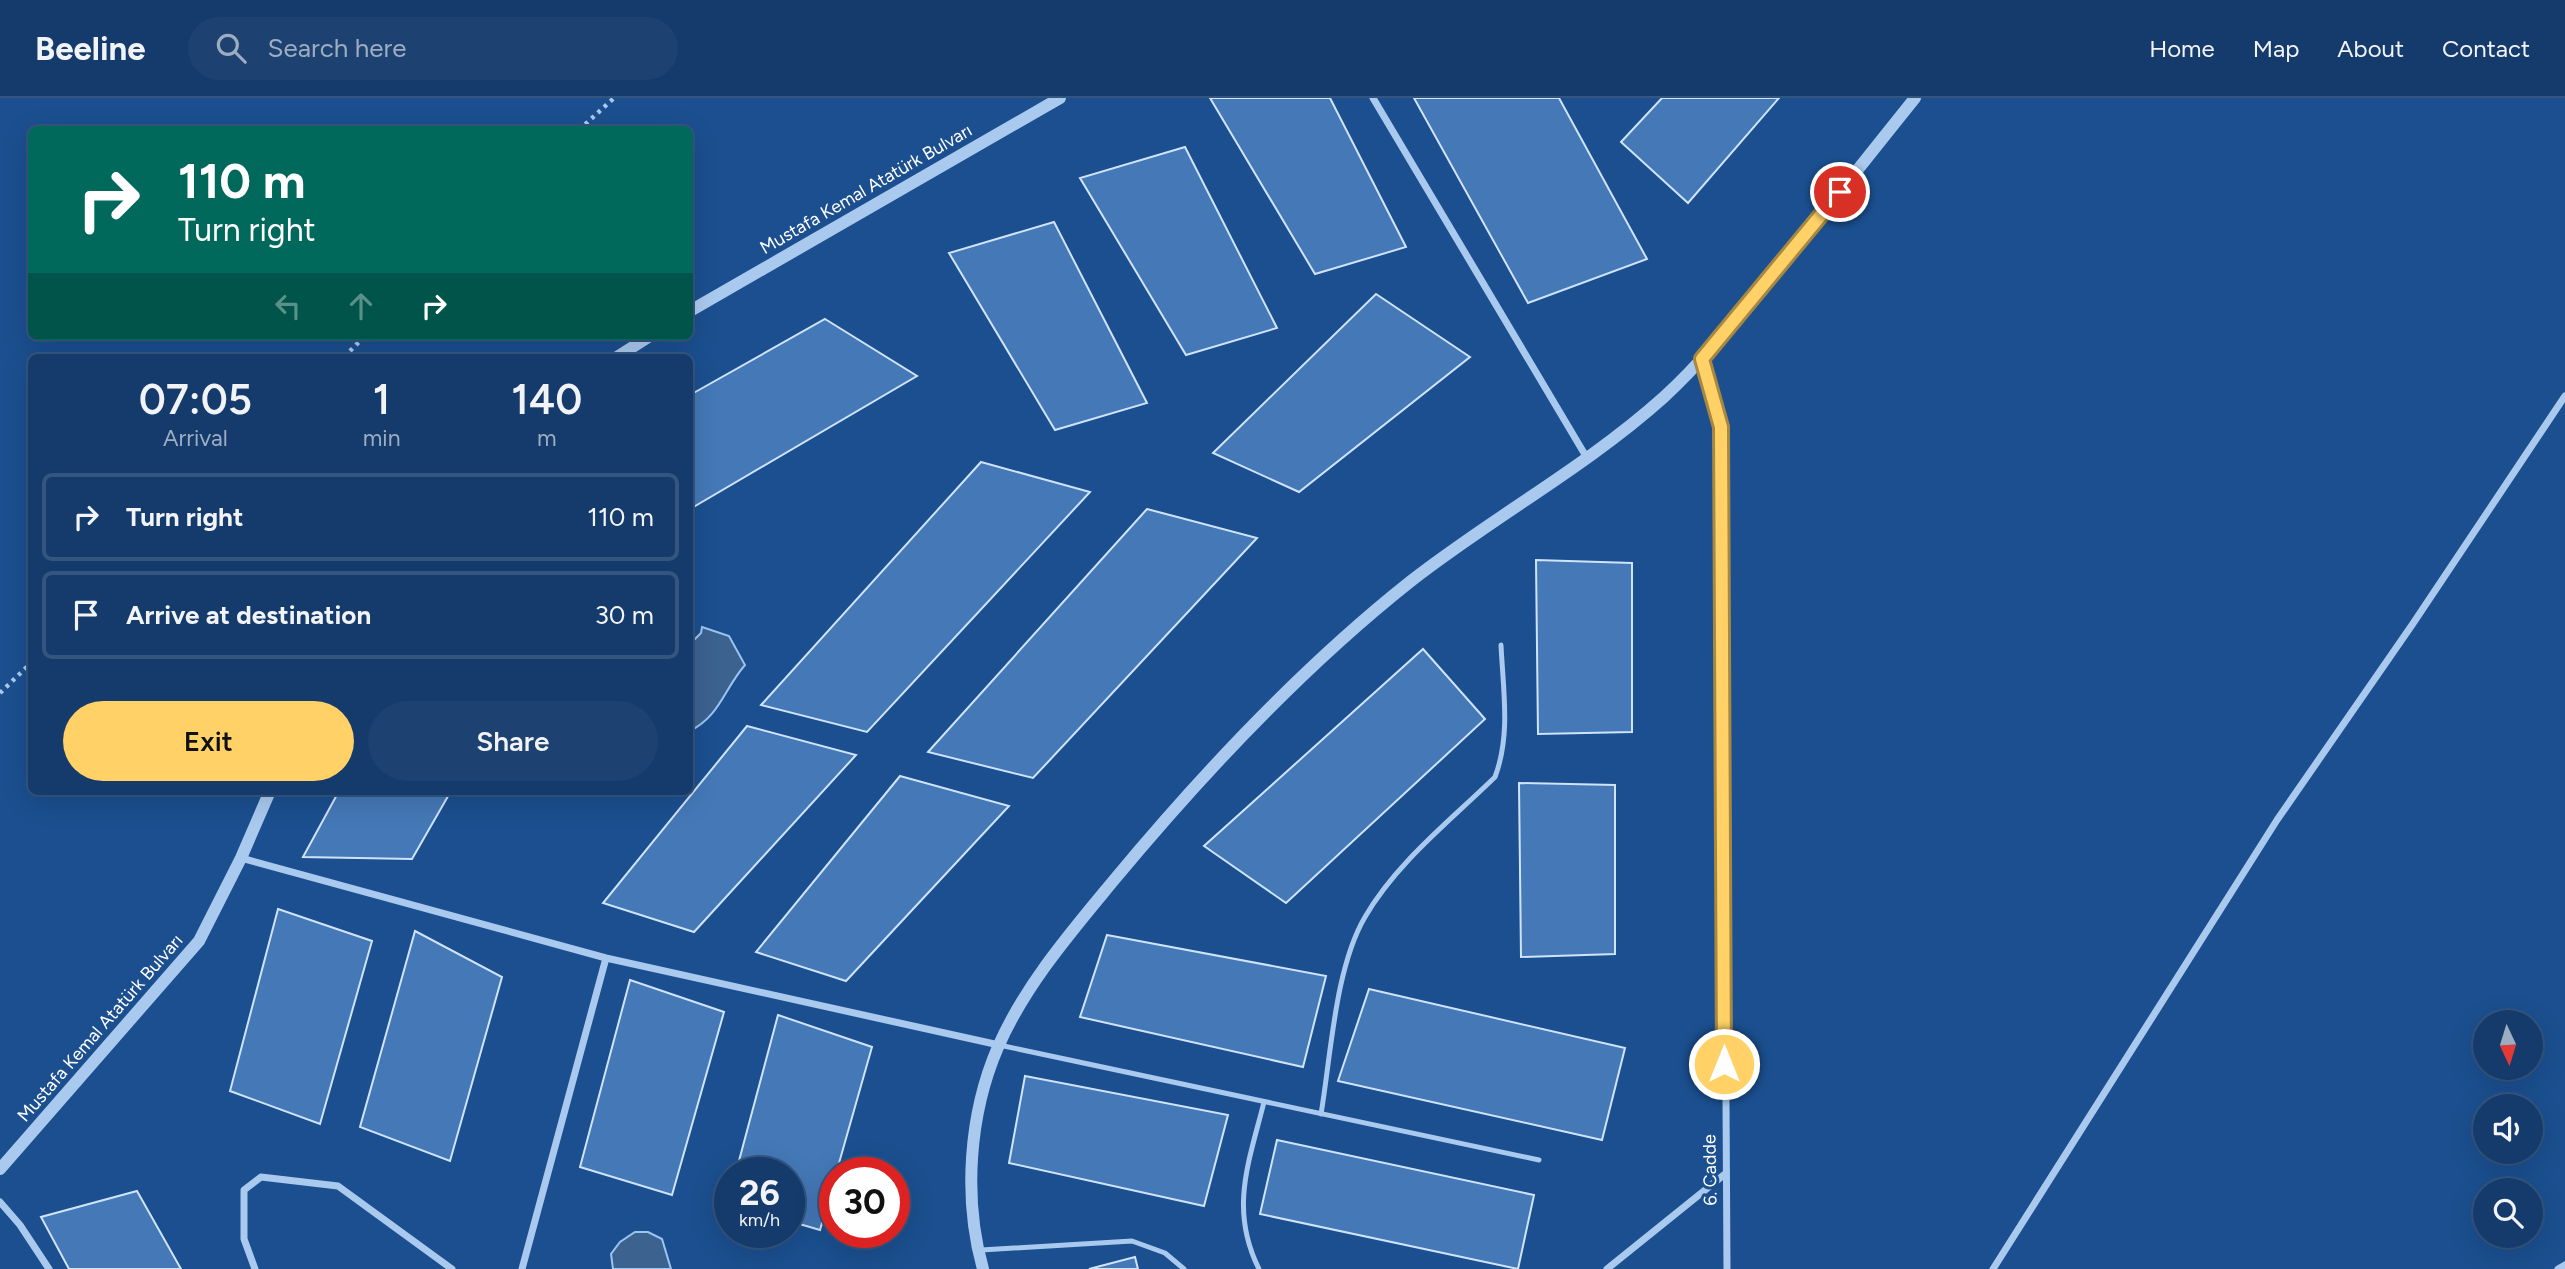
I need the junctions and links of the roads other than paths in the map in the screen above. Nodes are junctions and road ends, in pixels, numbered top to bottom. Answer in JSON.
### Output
{"nodes":[{"id":1,"x":1060,"y":98,"type":"edge"},
{"id":2,"x":1373,"y":98,"type":"edge"},
{"id":3,"x":1915,"y":98,"type":"edge"},
{"id":4,"x":693,"y":309,"type":"edge"},
{"id":5,"x":644,"y":340,"type":"edge"},
{"id":6,"x":622,"y":354,"type":"edge"},
{"id":7,"x":1702,"y":359,"type":"junction"},
{"id":8,"x":2565,"y":396,"type":"edge"},
{"id":9,"x":1588,"y":458,"type":"junction"},
{"id":10,"x":1501,"y":645,"type":"dead end"},
{"id":11,"x":268,"y":795,"type":"edge"},
{"id":12,"x":241,"y":859,"type":"junction"},
{"id":13,"x":606,"y":958,"type":"junction"},
{"id":14,"x":999,"y":1045,"type":"junction"},
{"id":15,"x":1264,"y":1102,"type":"junction"},
{"id":16,"x":1321,"y":1114,"type":"junction"},
{"id":17,"x":1539,"y":1160,"type":"dead end"},
{"id":18,"x":0,"y":1169,"type":"edge"},
{"id":19,"x":1725,"y":1174,"type":"junction"},
{"id":20,"x":0,"y":1202,"type":"edge"},
{"id":21,"x":978,"y":1250,"type":"junction"},
{"id":22,"x":2565,"y":1265,"type":"edge"},
{"id":23,"x":49,"y":1269,"type":"edge"},
{"id":24,"x":255,"y":1269,"type":"edge"},
{"id":25,"x":452,"y":1269,"type":"edge"},
{"id":26,"x":522,"y":1269,"type":"edge"},
{"id":27,"x":983,"y":1269,"type":"edge"},
{"id":28,"x":1184,"y":1269,"type":"edge"},
{"id":29,"x":1259,"y":1269,"type":"edge"},
{"id":30,"x":1607,"y":1269,"type":"edge"},
{"id":31,"x":1727,"y":1269,"type":"edge"},
{"id":32,"x":1993,"y":1269,"type":"edge"},
{"id":33,"x":2558,"y":1269,"type":"edge"}],
"edges":[{"from":1,"to":4,"type":"street","name":"Mustafa Kemal Atatürk Bulvarı"},
{"from":2,"to":9,"type":"street"},
{"from":3,"to":7,"type":"street"},
{"from":5,"to":6,"type":"street"},
{"from":7,"to":9,"type":"street"},
{"from":7,"to":19,"type":"street","name":"6. Cadde"},
{"from":8,"to":32,"type":"street"},
{"from":9,"to":14,"type":"street"},
{"from":10,"to":16,"type":"lane"},
{"from":11,"to":12,"type":"street","name":"Mustafa Kemal Atatürk Bulvarı"},
{"from":12,"to":13,"type":"street"},
{"from":12,"to":18,"type":"street","name":"Mustafa Kemal Atatürk Bulvarı"},
{"from":13,"to":14,"type":"street"},
{"from":13,"to":26,"type":"street"},
{"from":14,"to":15,"type":"lane"},
{"from":14,"to":21,"type":"street"},
{"from":15,"to":16,"type":"lane"},
{"from":15,"to":29,"type":"lane"},
{"from":16,"to":17,"type":"lane"},
{"from":19,"to":30,"type":"street"},
{"from":19,"to":31,"type":"street","name":"6. Cadde"},
{"from":20,"to":23,"type":"street"},
{"from":21,"to":27,"type":"street"},
{"from":21,"to":28,"type":"lane"},
{"from":22,"to":33,"type":"street"},
{"from":24,"to":25,"type":"street"}]}
